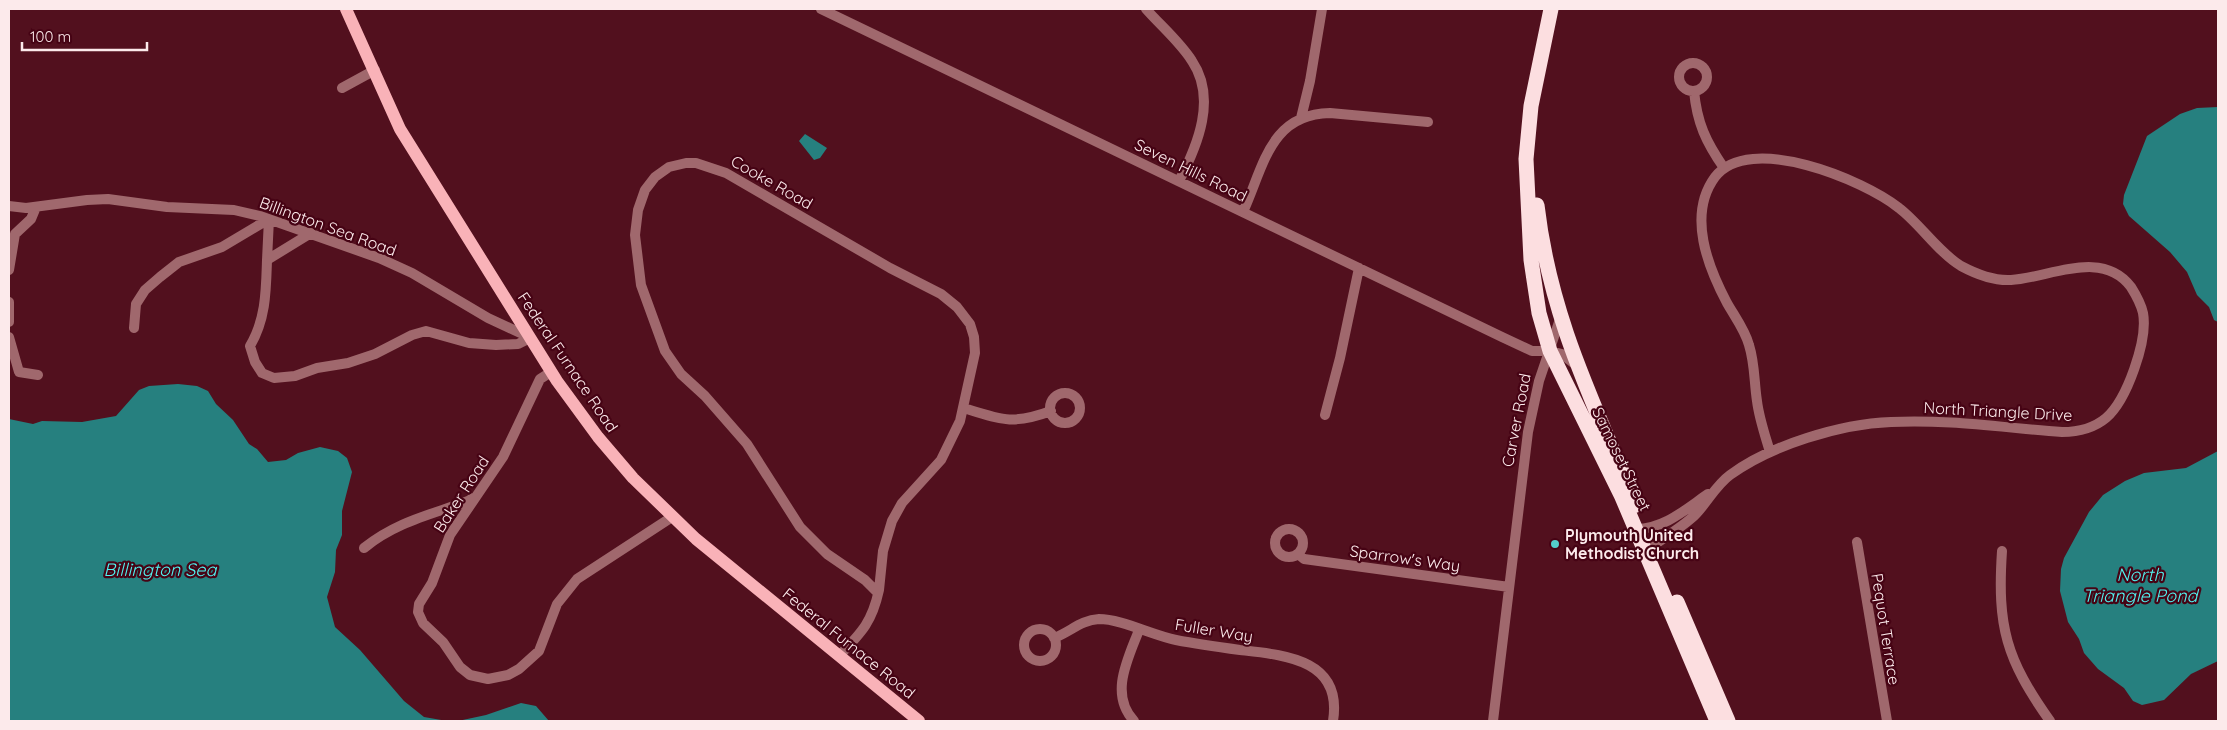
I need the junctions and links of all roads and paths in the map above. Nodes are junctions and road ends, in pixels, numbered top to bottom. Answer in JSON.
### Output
{"nodes":[{"id":1,"x":346,"y":9,"type":"edge"},
{"id":2,"x":821,"y":9,"type":"edge"},
{"id":3,"x":1146,"y":9,"type":"edge"},
{"id":4,"x":1322,"y":9,"type":"edge"},
{"id":5,"x":1551,"y":9,"type":"edge"},
{"id":6,"x":1561,"y":9,"type":"edge"},
{"id":7,"x":375,"y":70,"type":"junction"},
{"id":8,"x":342,"y":88,"type":"dead end"},
{"id":9,"x":1694,"y":91,"type":"dead end"},
{"id":10,"x":1301,"y":118,"type":"junction"},
{"id":11,"x":1428,"y":122,"type":"dead end"},
{"id":12,"x":1724,"y":168,"type":"junction"},
{"id":13,"x":1179,"y":181,"type":"junction"},
{"id":14,"x":9,"y":206,"type":"edge"},
{"id":15,"x":36,"y":207,"type":"junction"},
{"id":16,"x":1243,"y":212,"type":"junction"},
{"id":17,"x":269,"y":219,"type":"junction"},
{"id":18,"x":311,"y":233,"type":"junction"},
{"id":19,"x":267,"y":260,"type":"junction"},
{"id":20,"x":1359,"y":268,"type":"junction"},
{"id":21,"x":9,"y":270,"type":"edge"},
{"id":22,"x":9,"y":302,"type":"edge"},
{"id":23,"x":1560,"y":319,"type":"junction"},
{"id":24,"x":9,"y":322,"type":"edge"},
{"id":25,"x":134,"y":328,"type":"dead end"},
{"id":26,"x":9,"y":337,"type":"edge"},
{"id":27,"x":530,"y":338,"type":"junction"},
{"id":28,"x":1550,"y":351,"type":"junction"},
{"id":29,"x":1576,"y":365,"type":"junction"},
{"id":30,"x":551,"y":372,"type":"junction"},
{"id":31,"x":38,"y":375,"type":"dead end"},
{"id":32,"x":964,"y":408,"type":"junction"},
{"id":33,"x":1051,"y":411,"type":"dead end"},
{"id":34,"x":1325,"y":415,"type":"dead end"},
{"id":35,"x":1770,"y":452,"type":"junction"},
{"id":36,"x":1719,"y":486,"type":"junction"},
{"id":37,"x":474,"y":497,"type":"junction"},
{"id":38,"x":672,"y":517,"type":"junction"},
{"id":39,"x":1642,"y":529,"type":"junction"},
{"id":40,"x":1857,"y":542,"type":"dead end"},
{"id":41,"x":364,"y":548,"type":"dead end"},
{"id":42,"x":1650,"y":548,"type":"junction"},
{"id":43,"x":2002,"y":550,"type":"dead end"},
{"id":44,"x":1298,"y":554,"type":"dead end"},
{"id":45,"x":1509,"y":587,"type":"junction"},
{"id":46,"x":878,"y":593,"type":"junction"},
{"id":47,"x":1139,"y":630,"type":"junction"},
{"id":48,"x":1054,"y":638,"type":"dead end"},
{"id":49,"x":840,"y":655,"type":"junction"},
{"id":50,"x":919,"y":721,"type":"edge"},
{"id":51,"x":1134,"y":721,"type":"edge"},
{"id":52,"x":1333,"y":721,"type":"edge"},
{"id":53,"x":1493,"y":721,"type":"edge"},
{"id":54,"x":1717,"y":721,"type":"edge"},
{"id":55,"x":1728,"y":721,"type":"edge"},
{"id":56,"x":1886,"y":721,"type":"edge"},
{"id":57,"x":2050,"y":721,"type":"edge"}],
"edges":[{"from":1,"to":7,"type":"main road","name":"Federal Furnace Road"},
{"from":2,"to":13,"type":"street","name":"Seven Hills Road"},
{"from":3,"to":13,"type":"street"},
{"from":4,"to":10,"type":"street"},
{"from":5,"to":28,"type":"highway"},
{"from":6,"to":23,"type":"highway"},
{"from":7,"to":8,"type":"street"},
{"from":7,"to":27,"type":"main road","name":"Federal Furnace Road"},
{"from":9,"to":12,"type":"street"},
{"from":10,"to":11,"type":"street"},
{"from":10,"to":16,"type":"street"},
{"from":12,"to":35,"type":"street"},
{"from":12,"to":35,"type":"street","name":"North Triangle Drive"},
{"from":13,"to":16,"type":"street","name":"Seven Hills Road"},
{"from":14,"to":15,"type":"street","name":"Billington Sea Road"},
{"from":15,"to":17,"type":"street","name":"Billington Sea Road"},
{"from":15,"to":21,"type":"street"},
{"from":16,"to":20,"type":"street","name":"Seven Hills Road"},
{"from":17,"to":18,"type":"street","name":"Billington Sea Road"},
{"from":17,"to":19,"type":"street"},
{"from":17,"to":25,"type":"street"},
{"from":18,"to":19,"type":"street"},
{"from":18,"to":27,"type":"street","name":"Billington Sea Road"},
{"from":19,"to":27,"type":"street"},
{"from":20,"to":28,"type":"street","name":"Seven Hills Road"},
{"from":20,"to":34,"type":"street"},
{"from":22,"to":24,"type":"street"},
{"from":23,"to":28,"type":"street"},
{"from":23,"to":29,"type":"highway"},
{"from":26,"to":31,"type":"street"},
{"from":27,"to":30,"type":"main road","name":"Federal Furnace Road"},
{"from":28,"to":29,"type":"street","name":"Seven Hills Road"},
{"from":28,"to":39,"type":"highway","name":"Samoset Street"},
{"from":28,"to":45,"type":"street","name":"Carver Road"},
{"from":29,"to":39,"type":"highway","name":"Samoset Street"},
{"from":30,"to":37,"type":"street","name":"Baker Road"},
{"from":30,"to":38,"type":"main road","name":"Federal Furnace Road"},
{"from":32,"to":33,"type":"street"},
{"from":32,"to":46,"type":"street","name":"Cooke Road"},
{"from":32,"to":46,"type":"street","name":"Cooke Road"},
{"from":35,"to":36,"type":"street","name":"North Triangle Drive"},
{"from":36,"to":39,"type":"street","name":"North Triangle Drive"},
{"from":36,"to":42,"type":"street","name":"North Triangle Drive"},
{"from":37,"to":38,"type":"street","name":"Baker Road"},
{"from":37,"to":41,"type":"street"},
{"from":38,"to":49,"type":"main road","name":"Federal Furnace Road"},
{"from":39,"to":42,"type":"highway","name":"Samoset Street"},
{"from":40,"to":56,"type":"street","name":"Pequot Terrace"},
{"from":42,"to":54,"type":"highway","name":"Samoset Street"},
{"from":42,"to":55,"type":"highway","name":"Samoset Street"},
{"from":43,"to":57,"type":"street"},
{"from":44,"to":45,"type":"street","name":"Sparrow's Way"},
{"from":45,"to":53,"type":"street","name":"Carver Road"},
{"from":46,"to":49,"type":"street","name":"Cooke Road"},
{"from":47,"to":48,"type":"street","name":"Fuller Way"},
{"from":47,"to":51,"type":"street"},
{"from":47,"to":52,"type":"street","name":"Fuller Way"},
{"from":49,"to":50,"type":"main road","name":"Federal Furnace Road"}]}
